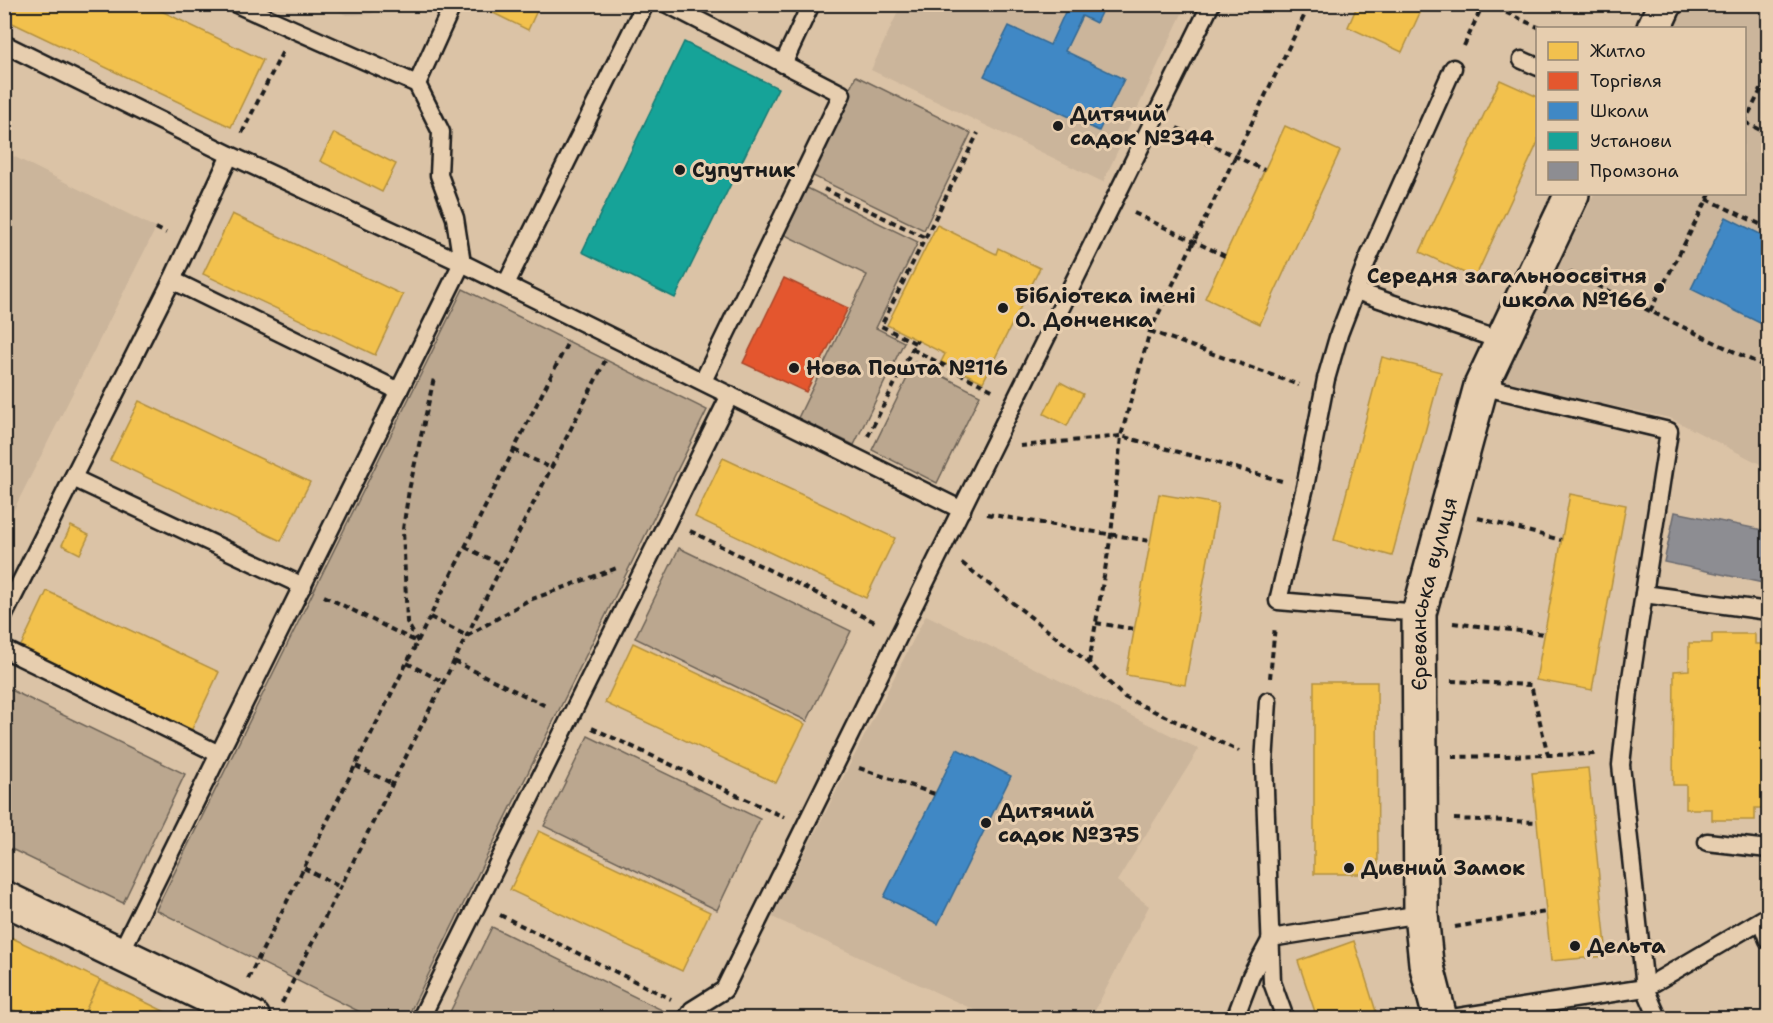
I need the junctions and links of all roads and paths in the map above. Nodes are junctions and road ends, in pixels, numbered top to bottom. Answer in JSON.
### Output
{"nodes":[{"id":1,"x":236,"y":4,"type":"edge"},
{"id":2,"x":453,"y":4,"type":"edge"},
{"id":3,"x":645,"y":4,"type":"edge"},
{"id":4,"x":667,"y":4,"type":"edge"},
{"id":5,"x":811,"y":4,"type":"edge"},
{"id":6,"x":1211,"y":4,"type":"edge"},
{"id":7,"x":1310,"y":4,"type":"edge"},
{"id":8,"x":1485,"y":4,"type":"edge"},
{"id":9,"x":1665,"y":4,"type":"edge"},
{"id":10,"x":1537,"y":27,"type":"edge"},
{"id":11,"x":1654,"y":27,"type":"edge"},
{"id":12,"x":294,"y":30,"type":"junction"},
{"id":13,"x":4,"y":44,"type":"edge"},
{"id":14,"x":783,"y":64,"type":"junction"},
{"id":15,"x":1453,"y":68,"type":"joint"},
{"id":16,"x":1768,"y":76,"type":"edge"},
{"id":17,"x":417,"y":84,"type":"junction"},
{"id":18,"x":1157,"y":119,"type":"junction"},
{"id":19,"x":1746,"y":121,"type":"edge"},
{"id":20,"x":1746,"y":123,"type":"edge"},
{"id":21,"x":978,"y":133,"type":"dead end"},
{"id":22,"x":1768,"y":134,"type":"edge"},
{"id":23,"x":230,"y":155,"type":"junction"},
{"id":24,"x":1234,"y":156,"type":"junction"},
{"id":25,"x":1264,"y":170,"type":"dead end"},
{"id":26,"x":801,"y":178,"type":"junction"},
{"id":27,"x":1572,"y":195,"type":"edge"},
{"id":28,"x":1708,"y":196,"type":"edge"},
{"id":29,"x":1114,"y":204,"type":"junction"},
{"id":30,"x":1768,"y":228,"type":"edge"},
{"id":31,"x":926,"y":238,"type":"junction"},
{"id":32,"x":1192,"y":240,"type":"junction"},
{"id":33,"x":1225,"y":256,"type":"dead end"},
{"id":34,"x":462,"y":263,"type":"junction"},
{"id":35,"x":1569,"y":272,"type":"dead end"},
{"id":36,"x":172,"y":280,"type":"junction"},
{"id":37,"x":506,"y":284,"type":"junction"},
{"id":38,"x":1356,"y":291,"type":"junction"},
{"id":39,"x":1650,"y":311,"type":"junction"},
{"id":40,"x":579,"y":320,"type":"junction"},
{"id":41,"x":429,"y":330,"type":"junction"},
{"id":42,"x":1150,"y":331,"type":"junction"},
{"id":43,"x":616,"y":339,"type":"junction"},
{"id":44,"x":1502,"y":341,"type":"junction"},
{"id":45,"x":912,"y":349,"type":"junction"},
{"id":46,"x":1768,"y":368,"type":"edge"},
{"id":47,"x":703,"y":381,"type":"junction"},
{"id":48,"x":1481,"y":386,"type":"junction"},
{"id":49,"x":399,"y":391,"type":"junction"},
{"id":50,"x":1323,"y":393,"type":"junction"},
{"id":51,"x":730,"y":395,"type":"junction"},
{"id":52,"x":1016,"y":402,"type":"junction"},
{"id":53,"x":1121,"y":436,"type":"junction"},
{"id":54,"x":993,"y":449,"type":"junction"},
{"id":55,"x":514,"y":450,"type":"junction"},
{"id":56,"x":857,"y":458,"type":"junction"},
{"id":57,"x":551,"y":468,"type":"junction"},
{"id":58,"x":73,"y":478,"type":"junction"},
{"id":59,"x":1305,"y":487,"type":"junction"},
{"id":60,"x":962,"y":510,"type":"junction"},
{"id":61,"x":1473,"y":517,"type":"dead end"},
{"id":62,"x":668,"y":520,"type":"junction"},
{"id":63,"x":1111,"y":535,"type":"junction"},
{"id":64,"x":658,"y":540,"type":"junction"},
{"id":65,"x":1561,"y":540,"type":"dead end"},
{"id":66,"x":1150,"y":541,"type":"dead end"},
{"id":67,"x":465,"y":547,"type":"junction"},
{"id":68,"x":944,"y":548,"type":"junction"},
{"id":69,"x":502,"y":565,"type":"junction"},
{"id":70,"x":303,"y":586,"type":"junction"},
{"id":71,"x":1644,"y":594,"type":"junction"},
{"id":72,"x":1278,"y":602,"type":"junction"},
{"id":73,"x":1768,"y":610,"type":"edge"},
{"id":74,"x":4,"y":615,"type":"edge"},
{"id":75,"x":430,"y":617,"type":"junction"},
{"id":76,"x":1432,"y":617,"type":"junction"},
{"id":77,"x":1096,"y":623,"type":"junction"},
{"id":78,"x":1134,"y":629,"type":"dead end"},
{"id":79,"x":901,"y":634,"type":"junction"},
{"id":80,"x":1544,"y":634,"type":"dead end"},
{"id":81,"x":467,"y":636,"type":"junction"},
{"id":82,"x":418,"y":642,"type":"junction"},
{"id":83,"x":4,"y":649,"type":"edge"},
{"id":84,"x":454,"y":661,"type":"junction"},
{"id":85,"x":406,"y":663,"type":"junction"},
{"id":86,"x":1089,"y":663,"type":"junction"},
{"id":87,"x":1446,"y":681,"type":"dead end"},
{"id":88,"x":444,"y":682,"type":"junction"},
{"id":89,"x":1268,"y":701,"type":"joint"},
{"id":90,"x":570,"y":718,"type":"junction"},
{"id":91,"x":219,"y":754,"type":"junction"},
{"id":92,"x":1622,"y":754,"type":"junction"},
{"id":93,"x":1548,"y":755,"type":"junction"},
{"id":94,"x":1446,"y":757,"type":"dead end"},
{"id":95,"x":839,"y":759,"type":"junction"},
{"id":96,"x":1264,"y":763,"type":"junction"},
{"id":97,"x":356,"y":765,"type":"junction"},
{"id":98,"x":393,"y":784,"type":"junction"},
{"id":99,"x":935,"y":794,"type":"dead end"},
{"id":100,"x":1446,"y":818,"type":"dead end"},
{"id":101,"x":1537,"y":822,"type":"dead end"},
{"id":102,"x":805,"y":827,"type":"junction"},
{"id":103,"x":1707,"y":842,"type":"dead end"},
{"id":104,"x":1768,"y":849,"type":"edge"},
{"id":105,"x":304,"y":868,"type":"junction"},
{"id":106,"x":340,"y":887,"type":"junction"},
{"id":107,"x":4,"y":898,"type":"edge"},
{"id":108,"x":478,"y":904,"type":"junction"},
{"id":109,"x":1546,"y":912,"type":"dead end"},
{"id":110,"x":1421,"y":914,"type":"junction"},
{"id":111,"x":1765,"y":919,"type":"edge"},
{"id":112,"x":1450,"y":928,"type":"dead end"},
{"id":113,"x":1271,"y":938,"type":"junction"},
{"id":114,"x":1768,"y":940,"type":"edge"},
{"id":115,"x":120,"y":954,"type":"junction"},
{"id":116,"x":1645,"y":988,"type":"junction"},
{"id":117,"x":249,"y":1014,"type":"edge"},
{"id":118,"x":689,"y":1014,"type":"edge"},
{"id":119,"x":421,"y":1018,"type":"edge"},
{"id":120,"x":1235,"y":1018,"type":"edge"},
{"id":121,"x":1285,"y":1018,"type":"edge"},
{"id":122,"x":1440,"y":1018,"type":"edge"},
{"id":123,"x":1452,"y":1018,"type":"edge"},
{"id":124,"x":1658,"y":1018,"type":"edge"}],
"edges":[{"from":1,"to":12,"type":"lane"},
{"from":2,"to":17,"type":"lane"},
{"from":3,"to":37,"type":"lane"},
{"from":4,"to":14,"type":"lane"},
{"from":5,"to":14,"type":"lane"},
{"from":6,"to":18,"type":"lane"},
{"from":7,"to":24,"type":"path"},
{"from":8,"to":10,"type":"path"},
{"from":8,"to":15,"type":"path"},
{"from":9,"to":11,"type":"street"},
{"from":12,"to":17,"type":"lane"},
{"from":12,"to":23,"type":"path"},
{"from":13,"to":23,"type":"lane"},
{"from":14,"to":26,"type":"lane"},
{"from":15,"to":38,"type":"lane"},
{"from":16,"to":19,"type":"path"},
{"from":17,"to":34,"type":"lane"},
{"from":18,"to":24,"type":"path"},
{"from":18,"to":29,"type":"lane"},
{"from":20,"to":22,"type":"path"},
{"from":21,"to":31,"type":"path"},
{"from":23,"to":34,"type":"lane"},
{"from":23,"to":36,"type":"lane"},
{"from":24,"to":25,"type":"path"},
{"from":24,"to":32,"type":"path"},
{"from":26,"to":31,"type":"path"},
{"from":26,"to":47,"type":"lane"},
{"from":27,"to":44,"type":"street","name":"Єреванська вулиця"},
{"from":28,"to":30,"type":"path"},
{"from":28,"to":39,"type":"path"},
{"from":29,"to":32,"type":"path"},
{"from":29,"to":52,"type":"lane"},
{"from":31,"to":45,"type":"path"},
{"from":32,"to":33,"type":"path"},
{"from":32,"to":42,"type":"path"},
{"from":34,"to":37,"type":"lane"},
{"from":34,"to":41,"type":"lane"},
{"from":35,"to":39,"type":"path"},
{"from":36,"to":49,"type":"lane"},
{"from":36,"to":58,"type":"lane"},
{"from":37,"to":40,"type":"lane"},
{"from":38,"to":44,"type":"lane"},
{"from":38,"to":50,"type":"lane"},
{"from":39,"to":46,"type":"path"},
{"from":40,"to":43,"type":"lane"},
{"from":40,"to":55,"type":"path"},
{"from":41,"to":49,"type":"lane"},
{"from":41,"to":82,"type":"path"},
{"from":42,"to":50,"type":"path"},
{"from":42,"to":53,"type":"path"},
{"from":43,"to":47,"type":"lane"},
{"from":43,"to":57,"type":"path"},
{"from":44,"to":48,"type":"street","name":"Єреванська вулиця"},
{"from":45,"to":52,"type":"path"},
{"from":45,"to":56,"type":"path"},
{"from":47,"to":51,"type":"lane"},
{"from":48,"to":71,"type":"lane"},
{"from":48,"to":76,"type":"street","name":"Єреванська вулиця"},
{"from":49,"to":70,"type":"lane"},
{"from":50,"to":59,"type":"lane"},
{"from":51,"to":56,"type":"lane"},
{"from":51,"to":62,"type":"lane"},
{"from":52,"to":54,"type":"lane"},
{"from":53,"to":54,"type":"path"},
{"from":53,"to":59,"type":"path"},
{"from":53,"to":63,"type":"path"},
{"from":54,"to":60,"type":"lane"},
{"from":55,"to":57,"type":"path"},
{"from":55,"to":67,"type":"path"},
{"from":56,"to":60,"type":"lane"},
{"from":57,"to":69,"type":"path"},
{"from":58,"to":70,"type":"lane"},
{"from":58,"to":74,"type":"lane"},
{"from":59,"to":72,"type":"lane"},
{"from":60,"to":63,"type":"path"},
{"from":60,"to":68,"type":"lane"},
{"from":61,"to":65,"type":"path"},
{"from":62,"to":64,"type":"lane"},
{"from":62,"to":79,"type":"path"},
{"from":63,"to":66,"type":"path"},
{"from":63,"to":77,"type":"path"},
{"from":64,"to":81,"type":"path"},
{"from":64,"to":90,"type":"lane"},
{"from":67,"to":69,"type":"path"},
{"from":67,"to":75,"type":"path"},
{"from":68,"to":79,"type":"lane"},
{"from":68,"to":86,"type":"path"},
{"from":69,"to":81,"type":"path"},
{"from":70,"to":82,"type":"path"},
{"from":70,"to":91,"type":"lane"},
{"from":71,"to":73,"type":"lane"},
{"from":71,"to":92,"type":"lane"},
{"from":72,"to":76,"type":"lane"},
{"from":72,"to":89,"type":"path"},
{"from":75,"to":81,"type":"path"},
{"from":75,"to":82,"type":"path"},
{"from":76,"to":80,"type":"path"},
{"from":76,"to":110,"type":"street","name":"Єреванська вулиця"},
{"from":77,"to":78,"type":"path"},
{"from":77,"to":86,"type":"path"},
{"from":79,"to":95,"type":"lane"},
{"from":81,"to":84,"type":"path"},
{"from":82,"to":85,"type":"path"},
{"from":83,"to":91,"type":"lane"},
{"from":84,"to":88,"type":"path"},
{"from":84,"to":90,"type":"path"},
{"from":85,"to":88,"type":"path"},
{"from":85,"to":97,"type":"path"},
{"from":86,"to":96,"type":"path"},
{"from":87,"to":93,"type":"path"},
{"from":88,"to":98,"type":"path"},
{"from":89,"to":96,"type":"lane"},
{"from":90,"to":102,"type":"path"},
{"from":90,"to":108,"type":"lane"},
{"from":91,"to":115,"type":"lane"},
{"from":92,"to":93,"type":"path"},
{"from":92,"to":116,"type":"lane"},
{"from":93,"to":94,"type":"path"},
{"from":95,"to":99,"type":"path"},
{"from":95,"to":102,"type":"lane"},
{"from":96,"to":113,"type":"lane"},
{"from":97,"to":98,"type":"path"},
{"from":97,"to":105,"type":"path"},
{"from":98,"to":106,"type":"path"},
{"from":100,"to":101,"type":"path"},
{"from":102,"to":118,"type":"lane"},
{"from":103,"to":104,"type":"lane"},
{"from":105,"to":106,"type":"path"},
{"from":105,"to":117,"type":"path"},
{"from":106,"to":117,"type":"path"},
{"from":107,"to":115,"type":"street"},
{"from":108,"to":118,"type":"path"},
{"from":108,"to":119,"type":"lane"},
{"from":109,"to":112,"type":"path"},
{"from":110,"to":113,"type":"lane"},
{"from":110,"to":122,"type":"street","name":"Єреванська вулиця"},
{"from":111,"to":114,"type":"lane"},
{"from":111,"to":116,"type":"lane"},
{"from":113,"to":120,"type":"lane"},
{"from":113,"to":121,"type":"lane"},
{"from":115,"to":117,"type":"street"},
{"from":116,"to":123,"type":"lane"},
{"from":116,"to":124,"type":"lane"}]}
